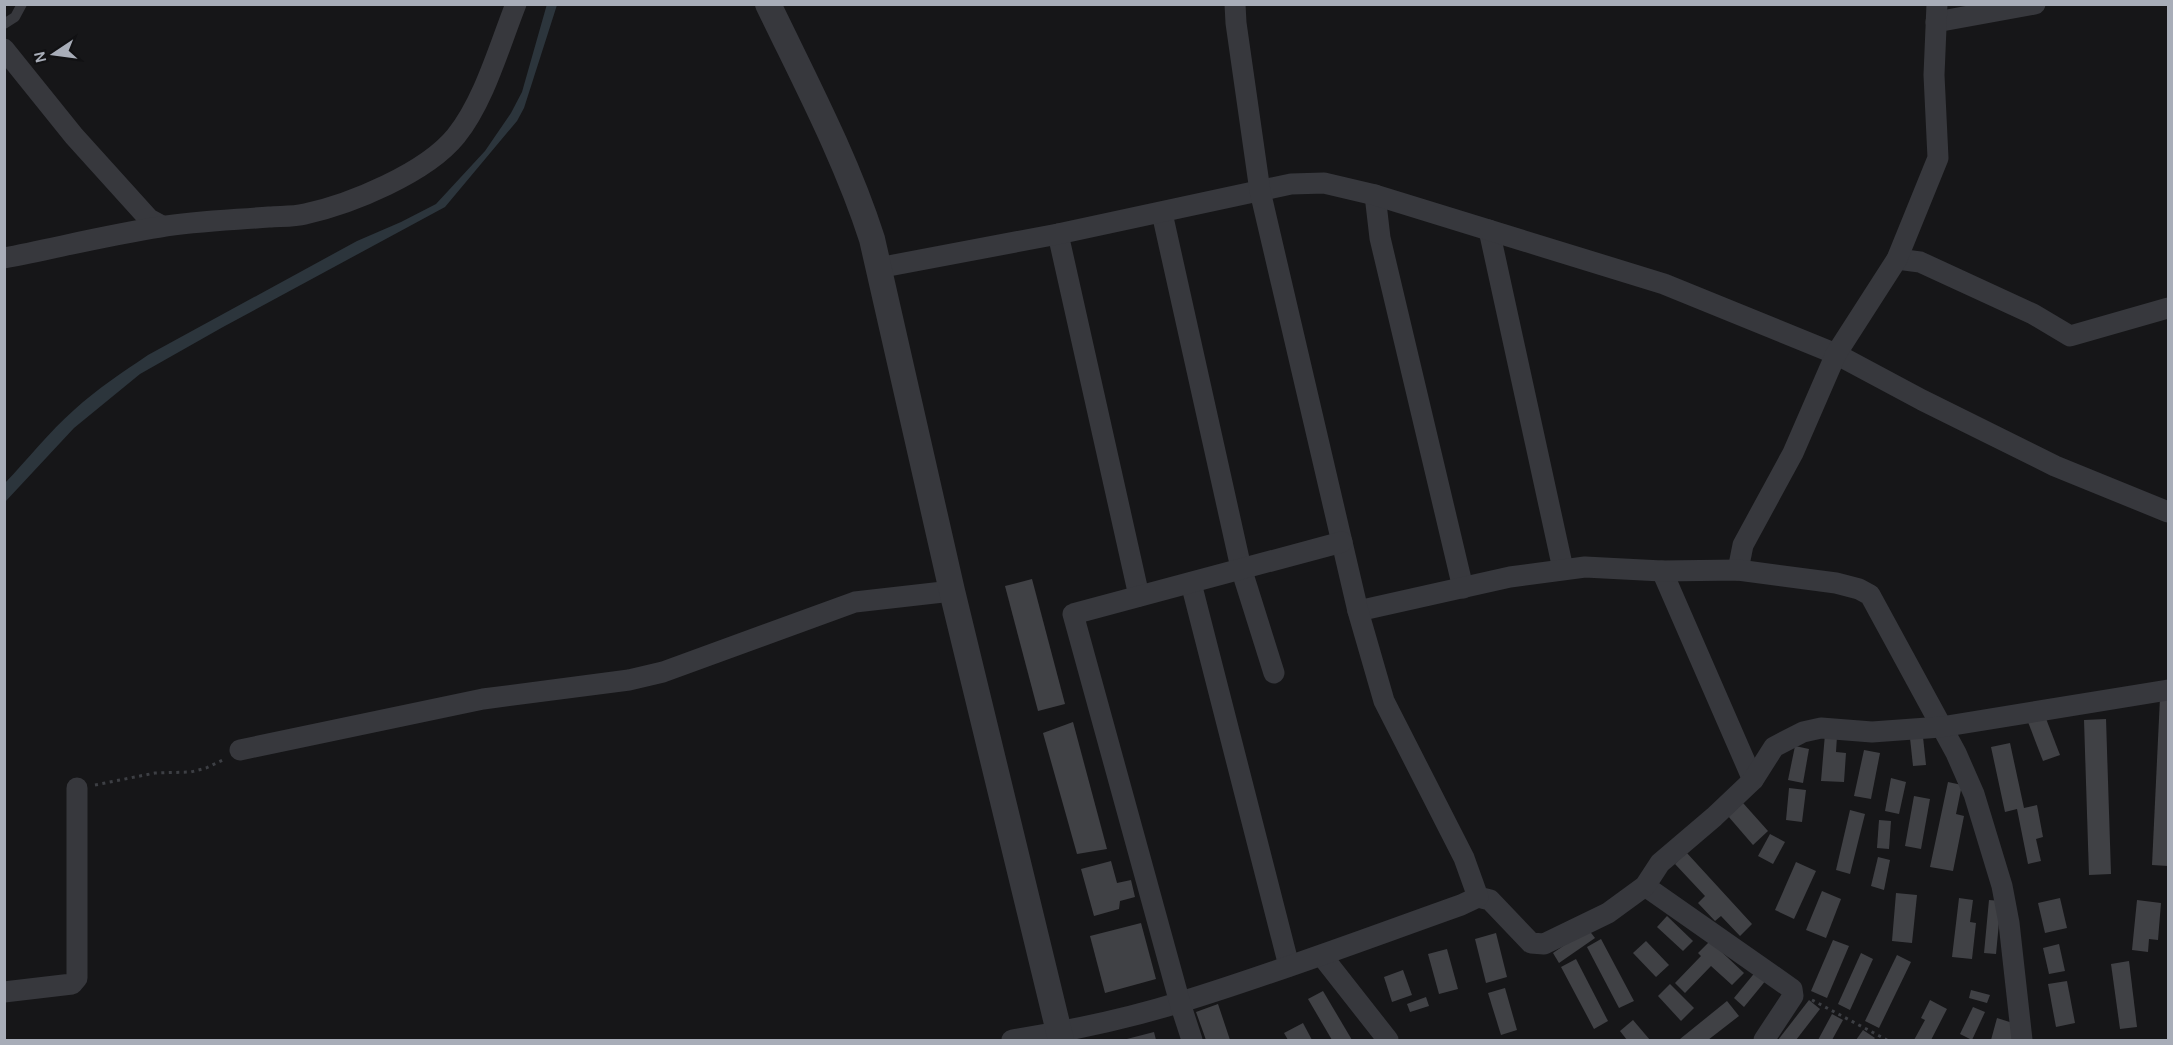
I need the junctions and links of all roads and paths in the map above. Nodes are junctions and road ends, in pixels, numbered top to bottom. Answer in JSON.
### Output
{"nodes":[{"id":1,"x":22,"y":4,"type":"edge"},
{"id":2,"x":516,"y":4,"type":"edge"},
{"id":3,"x":768,"y":4,"type":"edge"},
{"id":4,"x":1236,"y":4,"type":"edge"},
{"id":5,"x":2035,"y":4,"type":"edge"},
{"id":6,"x":1936,"y":13,"type":"edge"},
{"id":7,"x":4,"y":24,"type":"edge"},
{"id":8,"x":4,"y":49,"type":"edge"},
{"id":9,"x":1260,"y":191,"type":"junction"},
{"id":10,"x":1375,"y":195,"type":"junction"},
{"id":11,"x":1162,"y":213,"type":"junction"},
{"id":12,"x":162,"y":226,"type":"junction"},
{"id":13,"x":1489,"y":230,"type":"junction"},
{"id":14,"x":1058,"y":234,"type":"junction"},
{"id":15,"x":4,"y":258,"type":"edge"},
{"id":16,"x":1897,"y":259,"type":"junction"},
{"id":17,"x":878,"y":268,"type":"junction"},
{"id":18,"x":2169,"y":308,"type":"edge"},
{"id":19,"x":1836,"y":354,"type":"junction"},
{"id":20,"x":2169,"y":512,"type":"edge"},
{"id":21,"x":1342,"y":542,"type":"junction"},
{"id":22,"x":1241,"y":568,"type":"junction"},
{"id":23,"x":1563,"y":569,"type":"junction"},
{"id":24,"x":1738,"y":570,"type":"junction"},
{"id":25,"x":1662,"y":571,"type":"junction"},
{"id":26,"x":1191,"y":583,"type":"junction"},
{"id":27,"x":1463,"y":588,"type":"junction"},
{"id":28,"x":952,"y":591,"type":"junction"},
{"id":29,"x":1139,"y":596,"type":"junction"},
{"id":30,"x":1358,"y":611,"type":"junction"},
{"id":31,"x":1274,"y":673,"type":"dead end"},
{"id":32,"x":2169,"y":690,"type":"edge"},
{"id":33,"x":1941,"y":727,"type":"junction"},
{"id":34,"x":240,"y":750,"type":"joint"},
{"id":35,"x":1753,"y":780,"type":"junction"},
{"id":36,"x":77,"y":788,"type":"joint"},
{"id":37,"x":1645,"y":886,"type":"junction"},
{"id":38,"x":1478,"y":897,"type":"junction"},
{"id":39,"x":1322,"y":956,"type":"junction"},
{"id":40,"x":1289,"y":966,"type":"junction"},
{"id":41,"x":1792,"y":989,"type":"junction"},
{"id":42,"x":4,"y":992,"type":"edge"},
{"id":43,"x":1180,"y":1003,"type":"junction"},
{"id":44,"x":1060,"y":1036,"type":"edge"},
{"id":45,"x":1012,"y":1041,"type":"edge"},
{"id":46,"x":1192,"y":1041,"type":"edge"},
{"id":47,"x":1388,"y":1041,"type":"edge"},
{"id":48,"x":1764,"y":1041,"type":"edge"},
{"id":49,"x":1887,"y":1041,"type":"edge"},
{"id":50,"x":2022,"y":1041,"type":"edge"}],
"edges":[{"from":1,"to":7,"type":"lane"},
{"from":2,"to":12,"type":"street"},
{"from":3,"to":17,"type":"street"},
{"from":4,"to":9,"type":"street"},
{"from":5,"to":6,"type":"street"},
{"from":6,"to":16,"type":"street"},
{"from":8,"to":12,"type":"street"},
{"from":9,"to":10,"type":"street"},
{"from":9,"to":11,"type":"street"},
{"from":9,"to":21,"type":"street"},
{"from":10,"to":13,"type":"street"},
{"from":10,"to":27,"type":"street"},
{"from":11,"to":14,"type":"street"},
{"from":11,"to":22,"type":"street"},
{"from":12,"to":15,"type":"street"},
{"from":13,"to":19,"type":"street"},
{"from":13,"to":23,"type":"street"},
{"from":14,"to":17,"type":"street"},
{"from":14,"to":29,"type":"street"},
{"from":16,"to":18,"type":"street"},
{"from":16,"to":19,"type":"street"},
{"from":17,"to":28,"type":"street"},
{"from":19,"to":20,"type":"street"},
{"from":19,"to":24,"type":"street"},
{"from":21,"to":22,"type":"street"},
{"from":21,"to":30,"type":"street"},
{"from":22,"to":26,"type":"street"},
{"from":22,"to":31,"type":"street"},
{"from":23,"to":25,"type":"street"},
{"from":23,"to":27,"type":"street"},
{"from":24,"to":25,"type":"street"},
{"from":24,"to":33,"type":"street"},
{"from":25,"to":35,"type":"street"},
{"from":26,"to":29,"type":"street"},
{"from":26,"to":40,"type":"street"},
{"from":27,"to":30,"type":"street"},
{"from":28,"to":34,"type":"street"},
{"from":28,"to":44,"type":"street"},
{"from":29,"to":43,"type":"street"},
{"from":30,"to":38,"type":"street"},
{"from":32,"to":33,"type":"street"},
{"from":33,"to":35,"type":"street"},
{"from":33,"to":50,"type":"street"},
{"from":34,"to":36,"type":"path"},
{"from":35,"to":37,"type":"street"},
{"from":36,"to":42,"type":"street"},
{"from":37,"to":38,"type":"street"},
{"from":37,"to":41,"type":"street"},
{"from":38,"to":39,"type":"street"},
{"from":39,"to":40,"type":"street"},
{"from":39,"to":47,"type":"street"},
{"from":40,"to":43,"type":"street"},
{"from":41,"to":48,"type":"street"},
{"from":41,"to":49,"type":"path"},
{"from":43,"to":44,"type":"street"},
{"from":43,"to":46,"type":"street"},
{"from":44,"to":45,"type":"street"}]}
